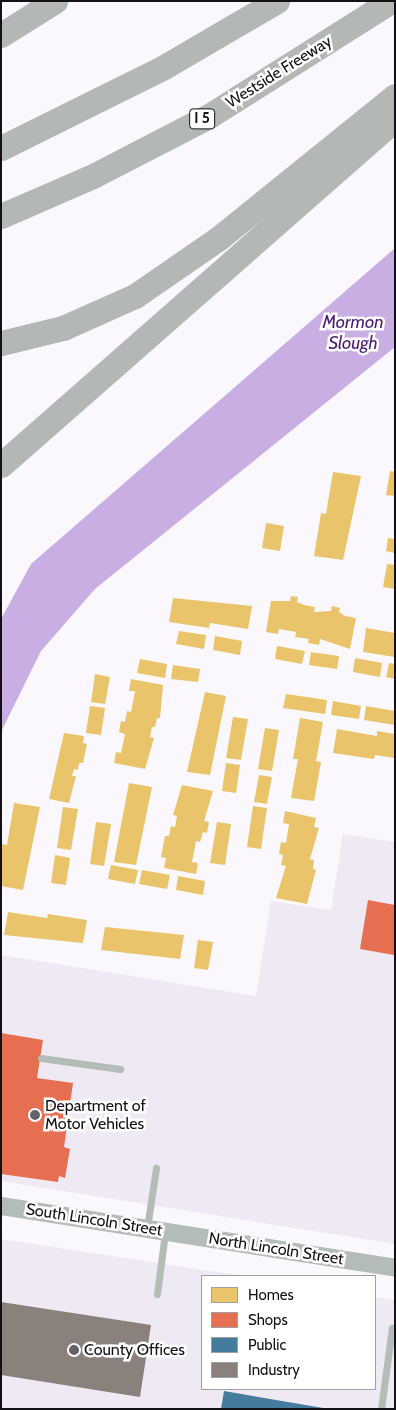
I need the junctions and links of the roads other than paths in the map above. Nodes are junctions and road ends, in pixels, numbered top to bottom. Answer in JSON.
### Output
{"nodes":[{"id":1,"x":55,"y":1,"type":"edge"},
{"id":2,"x":277,"y":1,"type":"edge"},
{"id":3,"x":391,"y":1,"type":"edge"},
{"id":4,"x":1,"y":35,"type":"edge"},
{"id":5,"x":395,"y":96,"type":"edge"},
{"id":6,"x":395,"y":118,"type":"edge"},
{"id":7,"x":1,"y":148,"type":"edge"},
{"id":8,"x":1,"y":216,"type":"edge"},
{"id":9,"x":1,"y":343,"type":"edge"},
{"id":10,"x":1,"y":465,"type":"edge"},
{"id":11,"x":41,"y":1058,"type":"dead end"},
{"id":12,"x":120,"y":1069,"type":"dead end"},
{"id":13,"x":156,"y":1168,"type":"dead end"},
{"id":14,"x":1,"y":1206,"type":"edge"},
{"id":15,"x":146,"y":1229,"type":"junction"},
{"id":16,"x":165,"y":1231,"type":"junction"},
{"id":17,"x":187,"y":1235,"type":"joint"},
{"id":18,"x":395,"y":1268,"type":"edge"},
{"id":19,"x":157,"y":1294,"type":"dead end"},
{"id":20,"x":392,"y":1328,"type":"dead end"},
{"id":21,"x":381,"y":1409,"type":"edge"}],
"edges":[{"from":1,"to":4,"type":"highway"},
{"from":2,"to":7,"type":"highway"},
{"from":3,"to":8,"type":"highway","name":"Westside Freeway","number":"I 5"},
{"from":5,"to":9,"type":"highway"},
{"from":6,"to":10,"type":"highway"},
{"from":11,"to":12,"type":"lane"},
{"from":13,"to":15,"type":"lane"},
{"from":14,"to":15,"type":"street","name":"South Lincoln Street"},
{"from":15,"to":16,"type":"street","name":"South Lincoln Street"},
{"from":16,"to":17,"type":"street","name":"South Lincoln Street"},
{"from":16,"to":19,"type":"lane"},
{"from":17,"to":18,"type":"street","name":"North Lincoln Street"},
{"from":20,"to":21,"type":"lane"}]}
